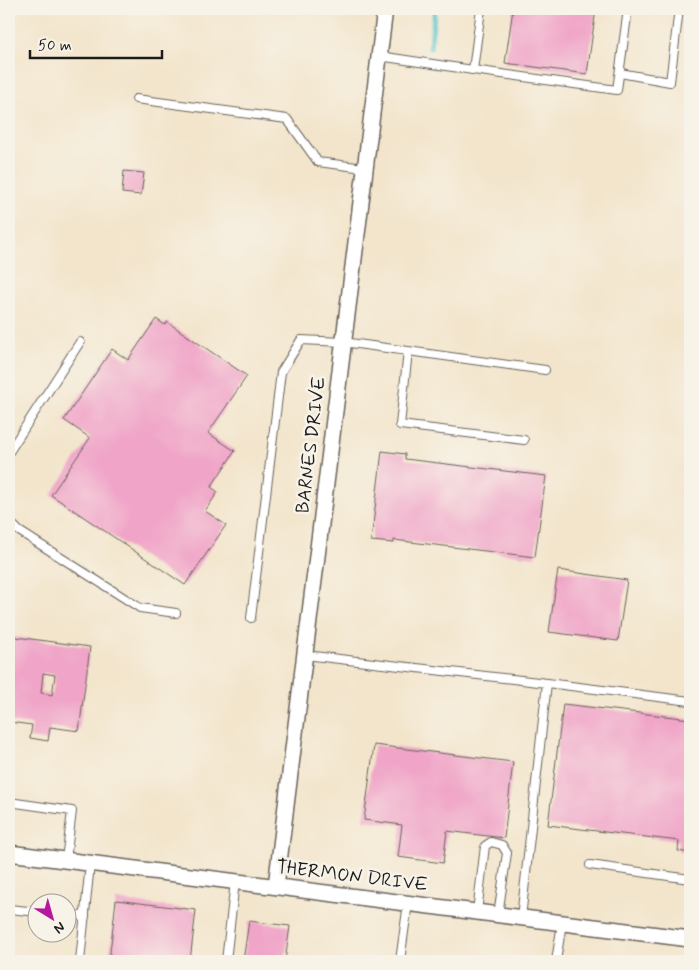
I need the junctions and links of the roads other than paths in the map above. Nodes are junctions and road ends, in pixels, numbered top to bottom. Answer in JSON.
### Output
{"nodes":[{"id":1,"x":385,"y":9,"type":"edge"},
{"id":2,"x":481,"y":9,"type":"edge"},
{"id":3,"x":628,"y":9,"type":"edge"},
{"id":4,"x":679,"y":9,"type":"edge"},
{"id":5,"x":379,"y":56,"type":"junction"},
{"id":6,"x":473,"y":70,"type":"junction"},
{"id":7,"x":620,"y":73,"type":"junction"},
{"id":8,"x":136,"y":99,"type":"dead end"},
{"id":9,"x":364,"y":168,"type":"junction"},
{"id":10,"x":80,"y":342,"type":"dead end"},
{"id":11,"x":343,"y":342,"type":"junction"},
{"id":12,"x":408,"y":351,"type":"junction"},
{"id":13,"x":545,"y":370,"type":"dead end"},
{"id":14,"x":524,"y":440,"type":"dead end"},
{"id":15,"x":9,"y":452,"type":"edge"},
{"id":16,"x":9,"y":521,"type":"edge"},
{"id":17,"x":176,"y":613,"type":"dead end"},
{"id":18,"x":252,"y":618,"type":"dead end"},
{"id":19,"x":305,"y":655,"type":"junction"},
{"id":20,"x":547,"y":683,"type":"junction"},
{"id":21,"x":690,"y":701,"type":"edge"},
{"id":22,"x":9,"y":802,"type":"edge"},
{"id":23,"x":9,"y":853,"type":"edge"},
{"id":24,"x":66,"y":860,"type":"junction"},
{"id":25,"x":90,"y":864,"type":"junction"},
{"id":26,"x":590,"y":865,"type":"dead end"},
{"id":27,"x":690,"y":879,"type":"edge"},
{"id":28,"x":235,"y":881,"type":"junction"},
{"id":29,"x":276,"y":886,"type":"junction"},
{"id":30,"x":408,"y":903,"type":"junction"},
{"id":31,"x":9,"y":909,"type":"edge"},
{"id":32,"x":28,"y":911,"type":"edge"},
{"id":33,"x":477,"y":912,"type":"junction"},
{"id":34,"x":498,"y":914,"type":"junction"},
{"id":35,"x":78,"y":916,"type":"edge"},
{"id":36,"x":85,"y":916,"type":"junction"},
{"id":37,"x":521,"y":918,"type":"junction"},
{"id":38,"x":562,"y":923,"type":"junction"},
{"id":39,"x":690,"y":939,"type":"edge"},
{"id":40,"x":690,"y":953,"type":"edge"},
{"id":41,"x":80,"y":961,"type":"edge"},
{"id":42,"x":226,"y":961,"type":"edge"},
{"id":43,"x":400,"y":961,"type":"edge"},
{"id":44,"x":556,"y":961,"type":"edge"},
{"id":45,"x":689,"y":961,"type":"edge"}],
"edges":[{"from":1,"to":5,"type":"street","name":"BARNES DRIVE"},
{"from":2,"to":6,"type":"lane"},
{"from":3,"to":7,"type":"lane"},
{"from":4,"to":7,"type":"lane"},
{"from":5,"to":6,"type":"lane"},
{"from":5,"to":9,"type":"street","name":"BARNES DRIVE"},
{"from":6,"to":7,"type":"lane"},
{"from":8,"to":9,"type":"lane"},
{"from":9,"to":11,"type":"street","name":"BARNES DRIVE"},
{"from":10,"to":15,"type":"lane"},
{"from":11,"to":12,"type":"lane"},
{"from":11,"to":18,"type":"lane"},
{"from":11,"to":19,"type":"street","name":"BARNES DRIVE"},
{"from":12,"to":13,"type":"lane"},
{"from":12,"to":14,"type":"lane"},
{"from":16,"to":17,"type":"lane"},
{"from":19,"to":20,"type":"lane"},
{"from":19,"to":29,"type":"street","name":"BARNES DRIVE"},
{"from":20,"to":21,"type":"lane"},
{"from":20,"to":37,"type":"lane"},
{"from":22,"to":24,"type":"lane"},
{"from":23,"to":24,"type":"street","name":"THERMON DRIVE"},
{"from":24,"to":25,"type":"street","name":"THERMON DRIVE"},
{"from":25,"to":28,"type":"street","name":"THERMON DRIVE"},
{"from":25,"to":36,"type":"lane"},
{"from":26,"to":27,"type":"lane"},
{"from":28,"to":29,"type":"street","name":"THERMON DRIVE"},
{"from":28,"to":42,"type":"lane"},
{"from":29,"to":30,"type":"street","name":"THERMON DRIVE"},
{"from":30,"to":33,"type":"street","name":"THERMON DRIVE"},
{"from":30,"to":43,"type":"lane"},
{"from":31,"to":32,"type":"lane"},
{"from":33,"to":34,"type":"street","name":"THERMON DRIVE"},
{"from":33,"to":34,"type":"lane"},
{"from":34,"to":37,"type":"street","name":"THERMON DRIVE"},
{"from":35,"to":36,"type":"lane"},
{"from":36,"to":41,"type":"lane"},
{"from":37,"to":38,"type":"street","name":"THERMON DRIVE"},
{"from":38,"to":39,"type":"street","name":"THERMON DRIVE"},
{"from":38,"to":44,"type":"lane"},
{"from":40,"to":45,"type":"lane"}]}
